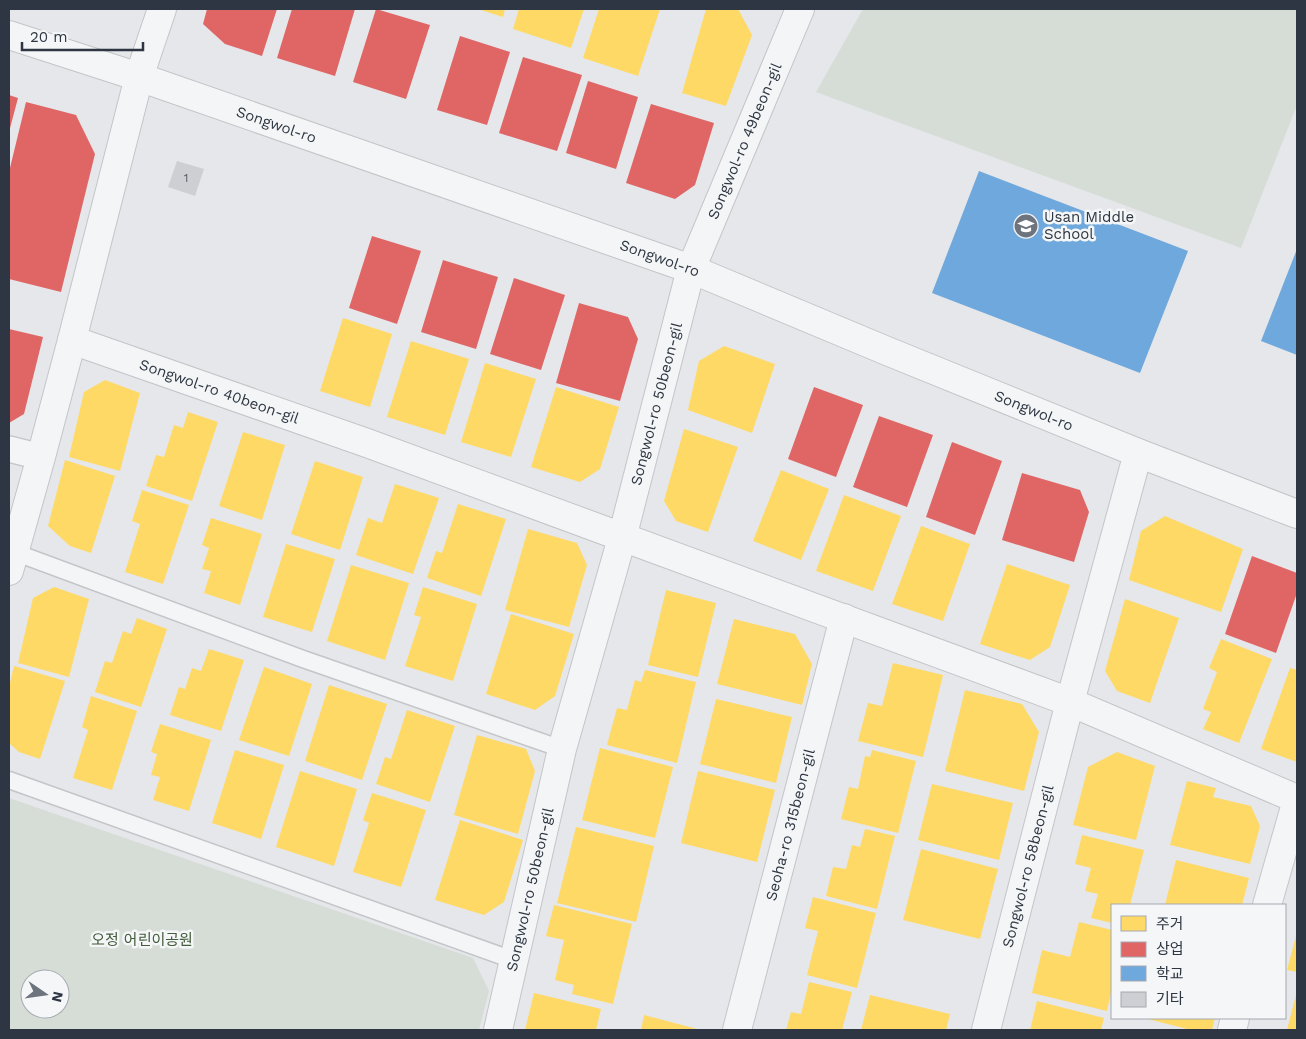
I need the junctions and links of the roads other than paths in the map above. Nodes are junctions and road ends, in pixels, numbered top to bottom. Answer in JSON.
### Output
{"nodes":[{"id":1,"x":162,"y":9,"type":"edge"},
{"id":2,"x":794,"y":10,"type":"edge"},
{"id":3,"x":9,"y":35,"type":"edge"},
{"id":4,"x":138,"y":77,"type":"junction"},
{"id":5,"x":690,"y":269,"type":"junction"},
{"id":6,"x":72,"y":340,"type":"junction"},
{"id":7,"x":9,"y":450,"type":"edge"},
{"id":8,"x":1138,"y":453,"type":"junction"},
{"id":9,"x":41,"y":457,"type":"junction"},
{"id":10,"x":1297,"y":514,"type":"edge"},
{"id":11,"x":622,"y":538,"type":"junction"},
{"id":12,"x":11,"y":562,"type":"edge"},
{"id":13,"x":844,"y":618,"type":"junction"},
{"id":14,"x":1070,"y":702,"type":"junction"},
{"id":15,"x":562,"y":749,"type":"junction"},
{"id":16,"x":9,"y":780,"type":"edge"},
{"id":17,"x":1297,"y":800,"type":"edge"},
{"id":18,"x":1267,"y":904,"type":"edge"},
{"id":19,"x":513,"y":960,"type":"junction"},
{"id":20,"x":498,"y":1030,"type":"edge"},
{"id":21,"x":737,"y":1030,"type":"edge"},
{"id":22,"x":986,"y":1030,"type":"edge"}],
"edges":[{"from":1,"to":4,"type":"street"},
{"from":2,"to":5,"type":"street","name":"Songwol-ro 49beon-gil"},
{"from":3,"to":4,"type":"street","name":"Songwol-ro"},
{"from":4,"to":5,"type":"street","name":"Songwol-ro"},
{"from":4,"to":6,"type":"street"},
{"from":5,"to":8,"type":"street","name":"Songwol-ro"},
{"from":5,"to":11,"type":"street","name":"Songwol-ro 50beon-gil"},
{"from":6,"to":9,"type":"street"},
{"from":6,"to":11,"type":"street","name":"Songwol-ro 40beon-gil"},
{"from":7,"to":9,"type":"street"},
{"from":8,"to":10,"type":"street","name":"Songwol-ro"},
{"from":8,"to":14,"type":"street","name":"Songwol-ro 58beon-gil"},
{"from":9,"to":12,"type":"street"},
{"from":11,"to":13,"type":"street"},
{"from":11,"to":15,"type":"street","name":"Songwol-ro 50beon-gil"},
{"from":12,"to":15,"type":"lane"},
{"from":13,"to":14,"type":"street"},
{"from":13,"to":21,"type":"street","name":"Seoha-ro 315beon-gil"},
{"from":14,"to":17,"type":"street"},
{"from":14,"to":22,"type":"street","name":"Songwol-ro 58beon-gil"},
{"from":15,"to":19,"type":"street","name":"Songwol-ro 50beon-gil"},
{"from":16,"to":19,"type":"lane"},
{"from":17,"to":18,"type":"street"},
{"from":19,"to":20,"type":"street","name":"Songwol-ro 50beon-gil"}]}
